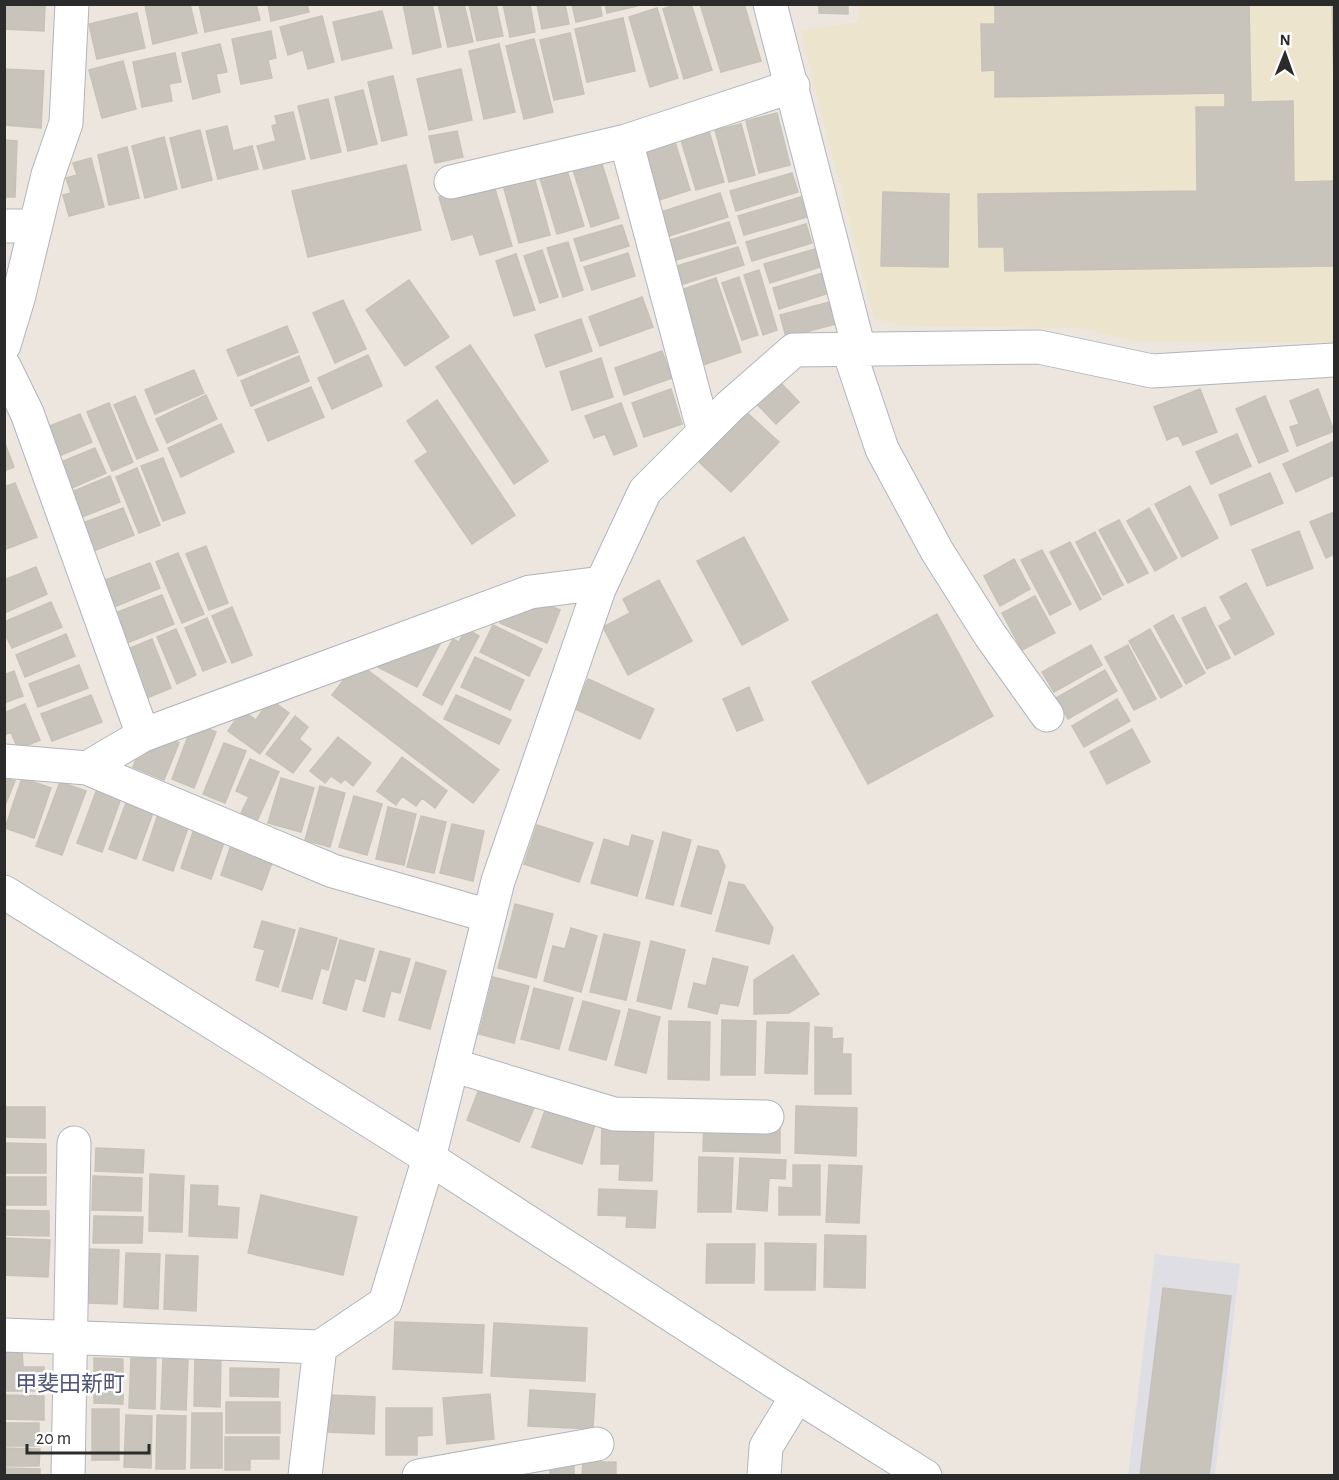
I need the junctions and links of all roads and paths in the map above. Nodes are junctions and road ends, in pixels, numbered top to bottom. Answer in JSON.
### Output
{"nodes":[{"id":1,"x":72,"y":4,"type":"edge"},
{"id":2,"x":770,"y":4,"type":"edge"},
{"id":3,"x":793,"y":86,"type":"junction"},
{"id":4,"x":626,"y":141,"type":"junction"},
{"id":5,"x":451,"y":182,"type":"dead end"},
{"id":6,"x":19,"y":226,"type":"edge"},
{"id":7,"x":4,"y":345,"type":"edge"},
{"id":8,"x":854,"y":349,"type":"junction"},
{"id":9,"x":1335,"y":360,"type":"edge"},
{"id":10,"x":4,"y":366,"type":"edge"},
{"id":11,"x":14,"y":411,"type":"edge"},
{"id":12,"x":704,"y":432,"type":"junction"},
{"id":13,"x":602,"y":583,"type":"junction"},
{"id":14,"x":1047,"y":715,"type":"dead end"},
{"id":15,"x":143,"y":735,"type":"junction"},
{"id":16,"x":4,"y":761,"type":"edge"},
{"id":17,"x":87,"y":768,"type":"junction"},
{"id":18,"x":4,"y":892,"type":"edge"},
{"id":19,"x":489,"y":916,"type":"junction"},
{"id":20,"x":452,"y":1065,"type":"junction"},
{"id":21,"x":767,"y":1117,"type":"dead end"},
{"id":22,"x":74,"y":1143,"type":"dead end"},
{"id":23,"x":429,"y":1158,"type":"junction"},
{"id":24,"x":4,"y":1335,"type":"edge"},
{"id":25,"x":71,"y":1337,"type":"junction"},
{"id":26,"x":320,"y":1347,"type":"junction"},
{"id":27,"x":797,"y":1396,"type":"junction"},
{"id":28,"x":597,"y":1444,"type":"dead end"},
{"id":29,"x":68,"y":1476,"type":"edge"},
{"id":30,"x":305,"y":1476,"type":"edge"},
{"id":31,"x":419,"y":1476,"type":"edge"},
{"id":32,"x":764,"y":1476,"type":"edge"},
{"id":33,"x":925,"y":1476,"type":"edge"}],
"edges":[{"from":1,"to":6,"type":"street"},
{"from":2,"to":3,"type":"street"},
{"from":3,"to":4,"type":"street"},
{"from":3,"to":8,"type":"street"},
{"from":4,"to":5,"type":"street"},
{"from":4,"to":12,"type":"street"},
{"from":6,"to":7,"type":"street"},
{"from":8,"to":9,"type":"street"},
{"from":8,"to":12,"type":"street"},
{"from":8,"to":14,"type":"street"},
{"from":10,"to":11,"type":"street"},
{"from":11,"to":15,"type":"street"},
{"from":12,"to":13,"type":"street"},
{"from":13,"to":15,"type":"street"},
{"from":13,"to":19,"type":"street"},
{"from":15,"to":17,"type":"street"},
{"from":16,"to":17,"type":"street"},
{"from":17,"to":19,"type":"street"},
{"from":18,"to":23,"type":"street"},
{"from":19,"to":20,"type":"street"},
{"from":20,"to":21,"type":"street"},
{"from":20,"to":23,"type":"street"},
{"from":22,"to":25,"type":"street"},
{"from":23,"to":26,"type":"street"},
{"from":23,"to":27,"type":"street"},
{"from":24,"to":25,"type":"street"},
{"from":25,"to":26,"type":"street"},
{"from":25,"to":29,"type":"street"},
{"from":26,"to":30,"type":"street"},
{"from":27,"to":32,"type":"street"},
{"from":27,"to":33,"type":"street"},
{"from":28,"to":31,"type":"street"}]}
